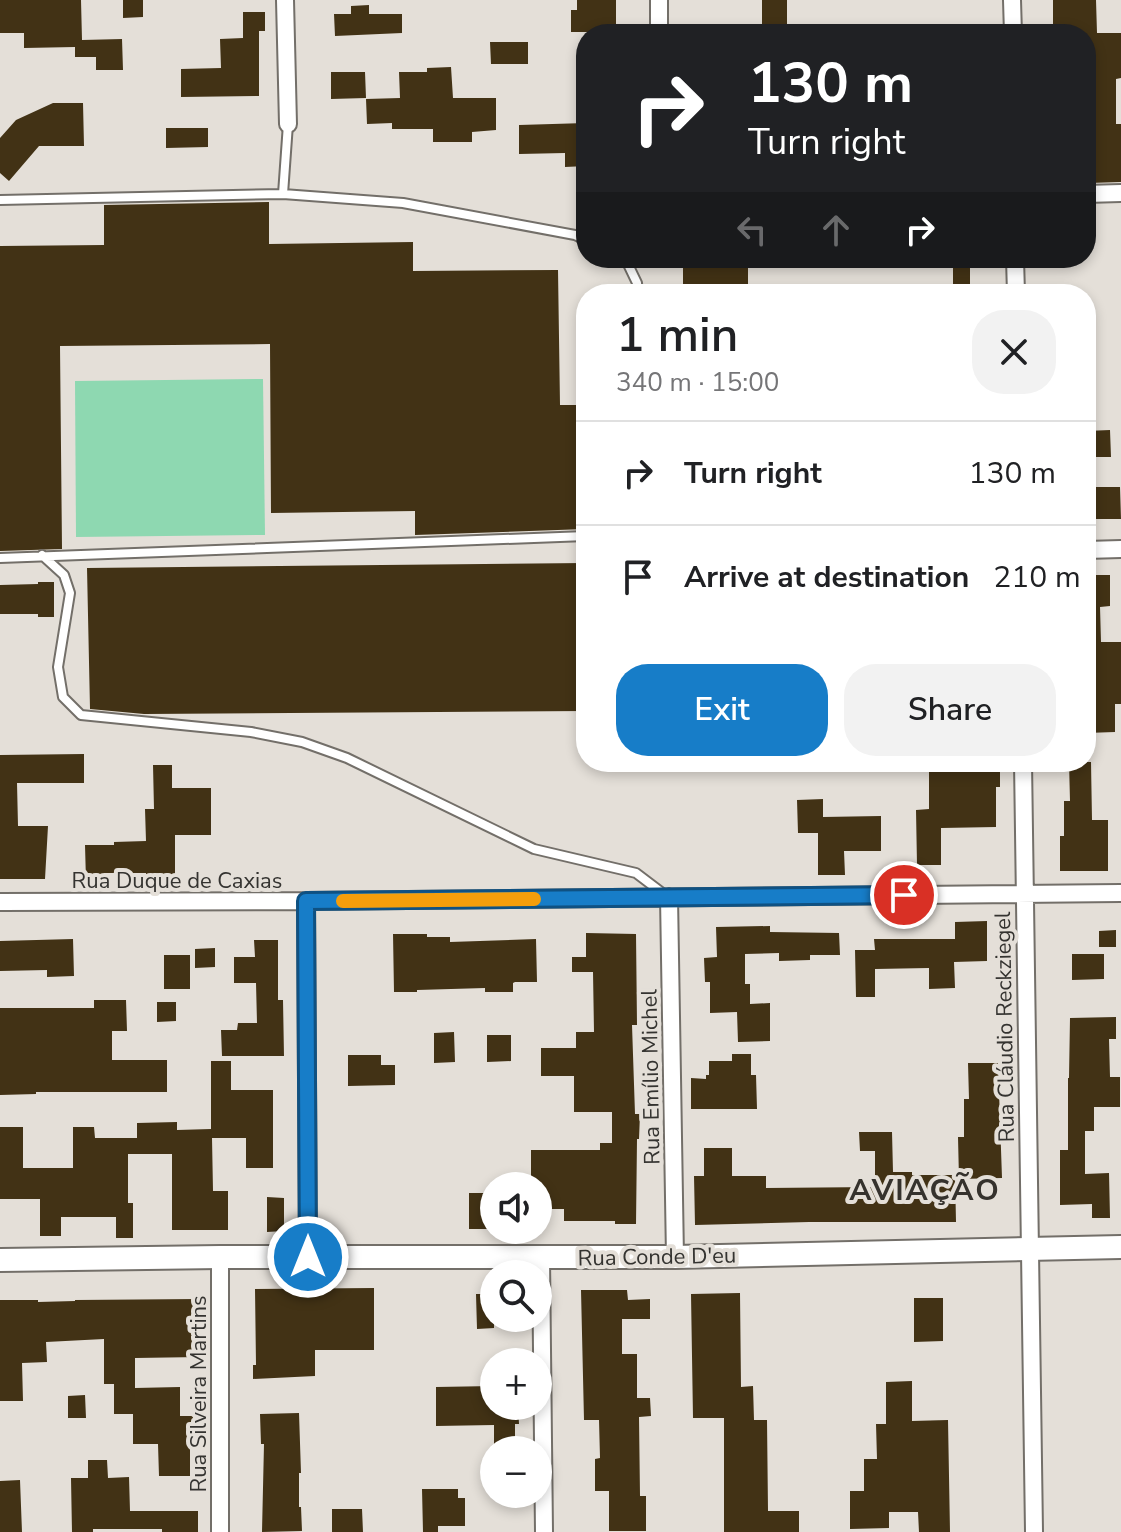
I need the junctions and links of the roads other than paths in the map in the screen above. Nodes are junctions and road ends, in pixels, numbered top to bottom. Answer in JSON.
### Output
{"nodes":[{"id":1,"x":285,"y":0,"type":"edge"},
{"id":2,"x":659,"y":0,"type":"edge"},
{"id":3,"x":1012,"y":0,"type":"edge"},
{"id":4,"x":659,"y":24,"type":"edge"},
{"id":5,"x":1013,"y":24,"type":"edge"},
{"id":6,"x":288,"y":124,"type":"joint"},
{"id":7,"x":1121,"y":193,"type":"edge"},
{"id":8,"x":283,"y":194,"type":"junction"},
{"id":9,"x":1096,"y":194,"type":"edge"},
{"id":10,"x":0,"y":200,"type":"edge"},
{"id":11,"x":576,"y":235,"type":"edge"},
{"id":12,"x":576,"y":536,"type":"edge"},
{"id":13,"x":1121,"y":549,"type":"edge"},
{"id":14,"x":1096,"y":550,"type":"edge"},
{"id":15,"x":42,"y":555,"type":"junction"},
{"id":16,"x":0,"y":558,"type":"edge"},
{"id":17,"x":1023,"y":772,"type":"edge"},
{"id":18,"x":1025,"y":893,"type":"junction"},
{"id":19,"x":1121,"y":893,"type":"edge"},
{"id":20,"x":669,"y":897,"type":"junction"},
{"id":21,"x":306,"y":901,"type":"junction"},
{"id":22,"x":0,"y":902,"type":"edge"},
{"id":23,"x":1121,"y":1247,"type":"edge"},
{"id":24,"x":1030,"y":1249,"type":"junction"},
{"id":25,"x":220,"y":1257,"type":"junction"},
{"id":26,"x":308,"y":1257,"type":"junction"},
{"id":27,"x":675,"y":1257,"type":"junction"},
{"id":28,"x":541,"y":1258,"type":"junction"},
{"id":29,"x":0,"y":1260,"type":"edge"},
{"id":30,"x":220,"y":1532,"type":"edge"},
{"id":31,"x":544,"y":1532,"type":"edge"},
{"id":32,"x":1034,"y":1532,"type":"edge"}],
"edges":[{"from":1,"to":6,"type":"street"},
{"from":2,"to":4,"type":"street"},
{"from":3,"to":5,"type":"street"},
{"from":6,"to":8,"type":"lane"},
{"from":7,"to":9,"type":"street"},
{"from":8,"to":10,"type":"lane"},
{"from":8,"to":11,"type":"lane"},
{"from":12,"to":15,"type":"lane"},
{"from":13,"to":14,"type":"street"},
{"from":15,"to":16,"type":"lane"},
{"from":15,"to":20,"type":"lane"},
{"from":17,"to":18,"type":"street","name":"Rua Cláudio Reckziegel"},
{"from":18,"to":19,"type":"street","name":"Rua Duque de Caxias"},
{"from":18,"to":20,"type":"street","name":"Rua Duque de Caxias"},
{"from":18,"to":24,"type":"street","name":"Rua Cláudio Reckziegel"},
{"from":20,"to":21,"type":"street","name":"Rua Duque de Caxias"},
{"from":20,"to":27,"type":"street","name":"Rua Emílio Michel"},
{"from":21,"to":22,"type":"street","name":"Rua Duque de Caxias"},
{"from":21,"to":26,"type":"street"},
{"from":23,"to":24,"type":"street","name":"Rua Conde D'eu"},
{"from":24,"to":27,"type":"street","name":"Rua Conde D'eu"},
{"from":24,"to":32,"type":"street","name":"Rua Cláudio Reckziegel"},
{"from":25,"to":26,"type":"street","name":"Rua Conde D'eu"},
{"from":25,"to":29,"type":"street","name":"Rua Conde D'eu"},
{"from":25,"to":30,"type":"street","name":"Rua Silveira Martins"},
{"from":26,"to":28,"type":"street","name":"Rua Conde D'eu"},
{"from":27,"to":28,"type":"street","name":"Rua Conde D'eu"},
{"from":28,"to":31,"type":"street"}]}
